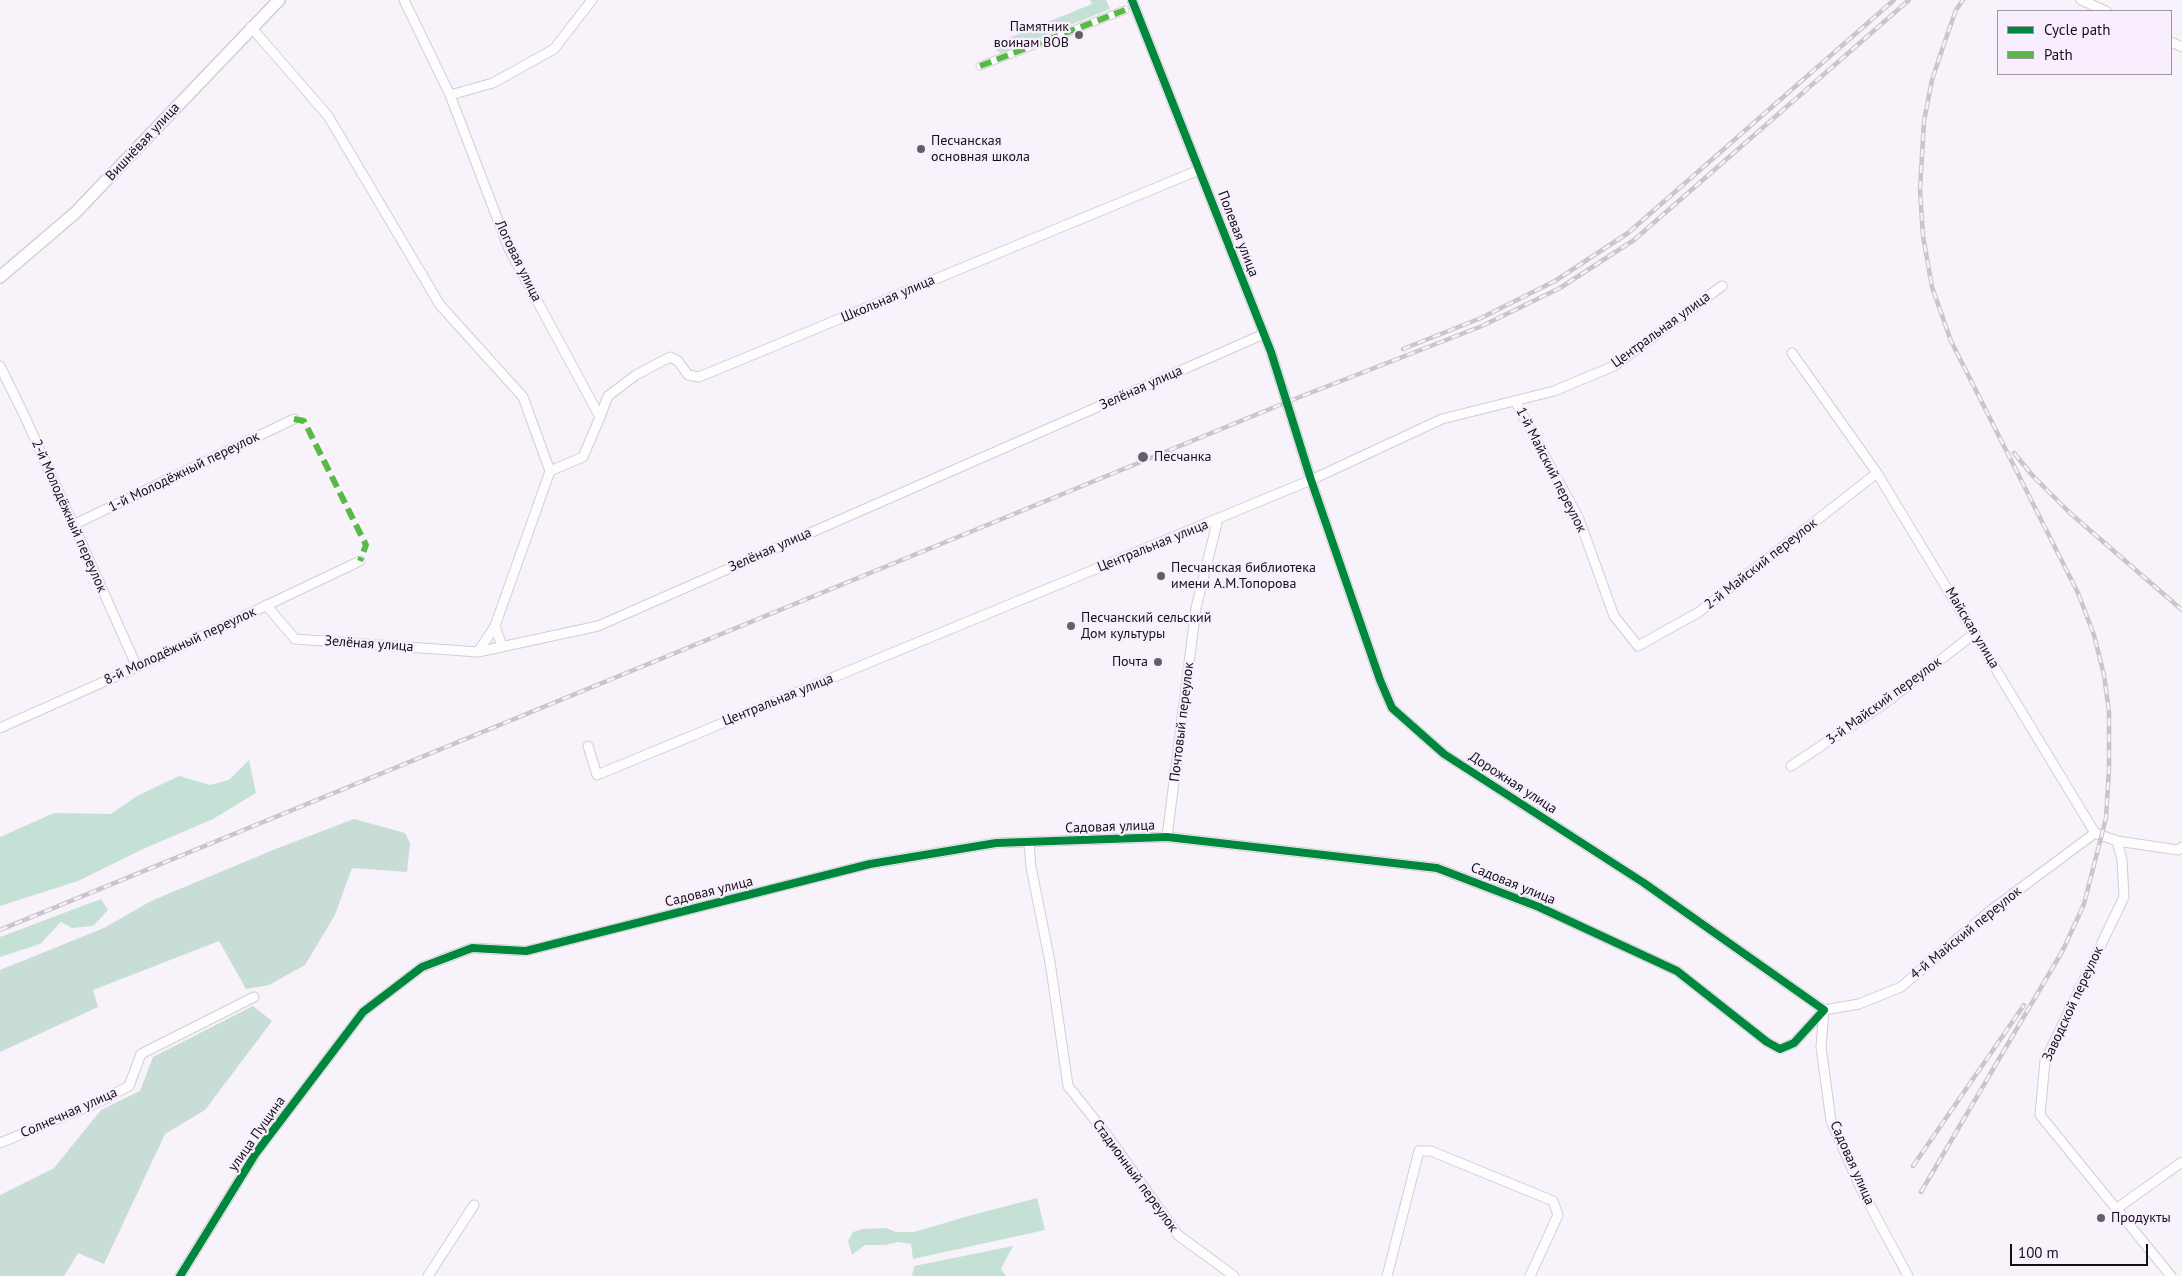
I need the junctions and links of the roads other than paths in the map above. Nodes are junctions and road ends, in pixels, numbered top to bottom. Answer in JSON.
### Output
{"nodes":[{"id":1,"x":279,"y":0,"type":"edge"},
{"id":2,"x":404,"y":0,"type":"edge"},
{"id":3,"x":592,"y":0,"type":"edge"},
{"id":4,"x":1132,"y":0,"type":"edge"},
{"id":5,"x":2081,"y":0,"type":"edge"},
{"id":6,"x":1125,"y":10,"type":"dead end"},
{"id":7,"x":2104,"y":10,"type":"edge"},
{"id":8,"x":251,"y":27,"type":"junction"},
{"id":9,"x":980,"y":66,"type":"dead end"},
{"id":10,"x":450,"y":95,"type":"junction"},
{"id":11,"x":1199,"y":170,"type":"junction"},
{"id":12,"x":0,"y":277,"type":"edge"},
{"id":13,"x":1722,"y":286,"type":"dead end"},
{"id":14,"x":1264,"y":334,"type":"junction"},
{"id":15,"x":1792,"y":353,"type":"dead end"},
{"id":16,"x":0,"y":366,"type":"edge"},
{"id":17,"x":1515,"y":401,"type":"junction"},
{"id":18,"x":600,"y":417,"type":"junction"},
{"id":19,"x":294,"y":418,"type":"dead end"},
{"id":20,"x":550,"y":471,"type":"junction"},
{"id":21,"x":1877,"y":473,"type":"junction"},
{"id":22,"x":1312,"y":480,"type":"junction"},
{"id":23,"x":1218,"y":519,"type":"junction"},
{"id":24,"x":73,"y":525,"type":"junction"},
{"id":25,"x":360,"y":561,"type":"dead end"},
{"id":26,"x":266,"y":605,"type":"junction"},
{"id":27,"x":494,"y":626,"type":"junction"},
{"id":28,"x":1975,"y":633,"type":"junction"},
{"id":29,"x":502,"y":646,"type":"junction"},
{"id":30,"x":1638,"y":646,"type":"joint"},
{"id":31,"x":478,"y":652,"type":"junction"},
{"id":32,"x":137,"y":667,"type":"junction"},
{"id":33,"x":0,"y":728,"type":"edge"},
{"id":34,"x":588,"y":746,"type":"dead end"},
{"id":35,"x":1792,"y":766,"type":"dead end"},
{"id":36,"x":2095,"y":833,"type":"junction"},
{"id":37,"x":1167,"y":838,"type":"junction"},
{"id":38,"x":2117,"y":841,"type":"junction"},
{"id":39,"x":1029,"y":843,"type":"junction"},
{"id":40,"x":2182,"y":847,"type":"edge"},
{"id":41,"x":254,"y":997,"type":"dead end"},
{"id":42,"x":1824,"y":1010,"type":"junction"},
{"id":43,"x":363,"y":1012,"type":"joint"},
{"id":44,"x":0,"y":1144,"type":"edge"},
{"id":45,"x":2182,"y":1162,"type":"edge"},
{"id":46,"x":474,"y":1206,"type":"dead end"},
{"id":47,"x":2116,"y":1208,"type":"junction"},
{"id":48,"x":180,"y":1276,"type":"edge"},
{"id":49,"x":428,"y":1276,"type":"edge"},
{"id":50,"x":1234,"y":1276,"type":"edge"},
{"id":51,"x":1387,"y":1276,"type":"edge"},
{"id":52,"x":1530,"y":1276,"type":"edge"},
{"id":53,"x":1908,"y":1276,"type":"edge"},
{"id":54,"x":2171,"y":1276,"type":"edge"}],
"edges":[{"from":1,"to":8,"type":"street","name":"Вишнёвая улица"},
{"from":2,"to":10,"type":"street","name":"Логовая улица"},
{"from":3,"to":10,"type":"street"},
{"from":4,"to":11,"type":"street","name":"Полевая улица"},
{"from":5,"to":7,"type":"street"},
{"from":6,"to":9,"type":"street"},
{"from":8,"to":12,"type":"street","name":"Вишнёвая улица"},
{"from":8,"to":20,"type":"street"},
{"from":10,"to":18,"type":"street","name":"Логовая улица"},
{"from":11,"to":14,"type":"street","name":"Полевая улица"},
{"from":11,"to":18,"type":"street","name":"Школьная улица"},
{"from":13,"to":17,"type":"street","name":"Центральная улица"},
{"from":14,"to":22,"type":"street","name":"Полевая улица"},
{"from":14,"to":29,"type":"street","name":"Зелёная улица"},
{"from":15,"to":21,"type":"street","name":"Майская улица"},
{"from":16,"to":24,"type":"street","name":"2-й Молодёжный переулок"},
{"from":17,"to":22,"type":"street","name":"Центральная улица"},
{"from":17,"to":30,"type":"street","name":"1-й Майский переулок"},
{"from":18,"to":20,"type":"street"},
{"from":19,"to":24,"type":"street","name":"1-й Молодёжный переулок"},
{"from":20,"to":27,"type":"street"},
{"from":21,"to":28,"type":"street","name":"Майская улица"},
{"from":21,"to":30,"type":"street","name":"2-й Майский переулок"},
{"from":22,"to":23,"type":"street","name":"Центральная улица"},
{"from":22,"to":42,"type":"street","name":"Дорожная улица"},
{"from":23,"to":34,"type":"street","name":"Центральная улица"},
{"from":23,"to":37,"type":"street","name":"Почтовый переулок"},
{"from":24,"to":32,"type":"street","name":"2-й Молодёжный переулок"},
{"from":25,"to":26,"type":"street","name":"8-й Молодёжный переулок"},
{"from":26,"to":31,"type":"street","name":"Зелёная улица"},
{"from":26,"to":32,"type":"street","name":"8-й Молодёжный переулок"},
{"from":27,"to":29,"type":"street"},
{"from":27,"to":31,"type":"street"},
{"from":28,"to":35,"type":"street","name":"3-й Майский переулок"},
{"from":28,"to":36,"type":"street","name":"Майская улица"},
{"from":29,"to":31,"type":"street","name":"Зелёная улица"},
{"from":32,"to":33,"type":"street","name":"8-й Молодёжный переулок"},
{"from":36,"to":38,"type":"street"},
{"from":36,"to":42,"type":"street","name":"4-й Майский переулок"},
{"from":37,"to":39,"type":"street","name":"Садовая улица"},
{"from":37,"to":42,"type":"street","name":"Садовая улица"},
{"from":38,"to":40,"type":"street"},
{"from":38,"to":47,"type":"street","name":"Заводской переулок"},
{"from":39,"to":43,"type":"street","name":"Садовая улица"},
{"from":39,"to":50,"type":"street","name":"Стадионный переулок"},
{"from":41,"to":44,"type":"street","name":"Солнечная улица"},
{"from":42,"to":53,"type":"street","name":"Садовая улица"},
{"from":43,"to":48,"type":"street","name":"улица Пущина"},
{"from":45,"to":47,"type":"street"},
{"from":46,"to":49,"type":"street"},
{"from":47,"to":54,"type":"street","name":"Заводской переулок"},
{"from":51,"to":52,"type":"street"}]}
